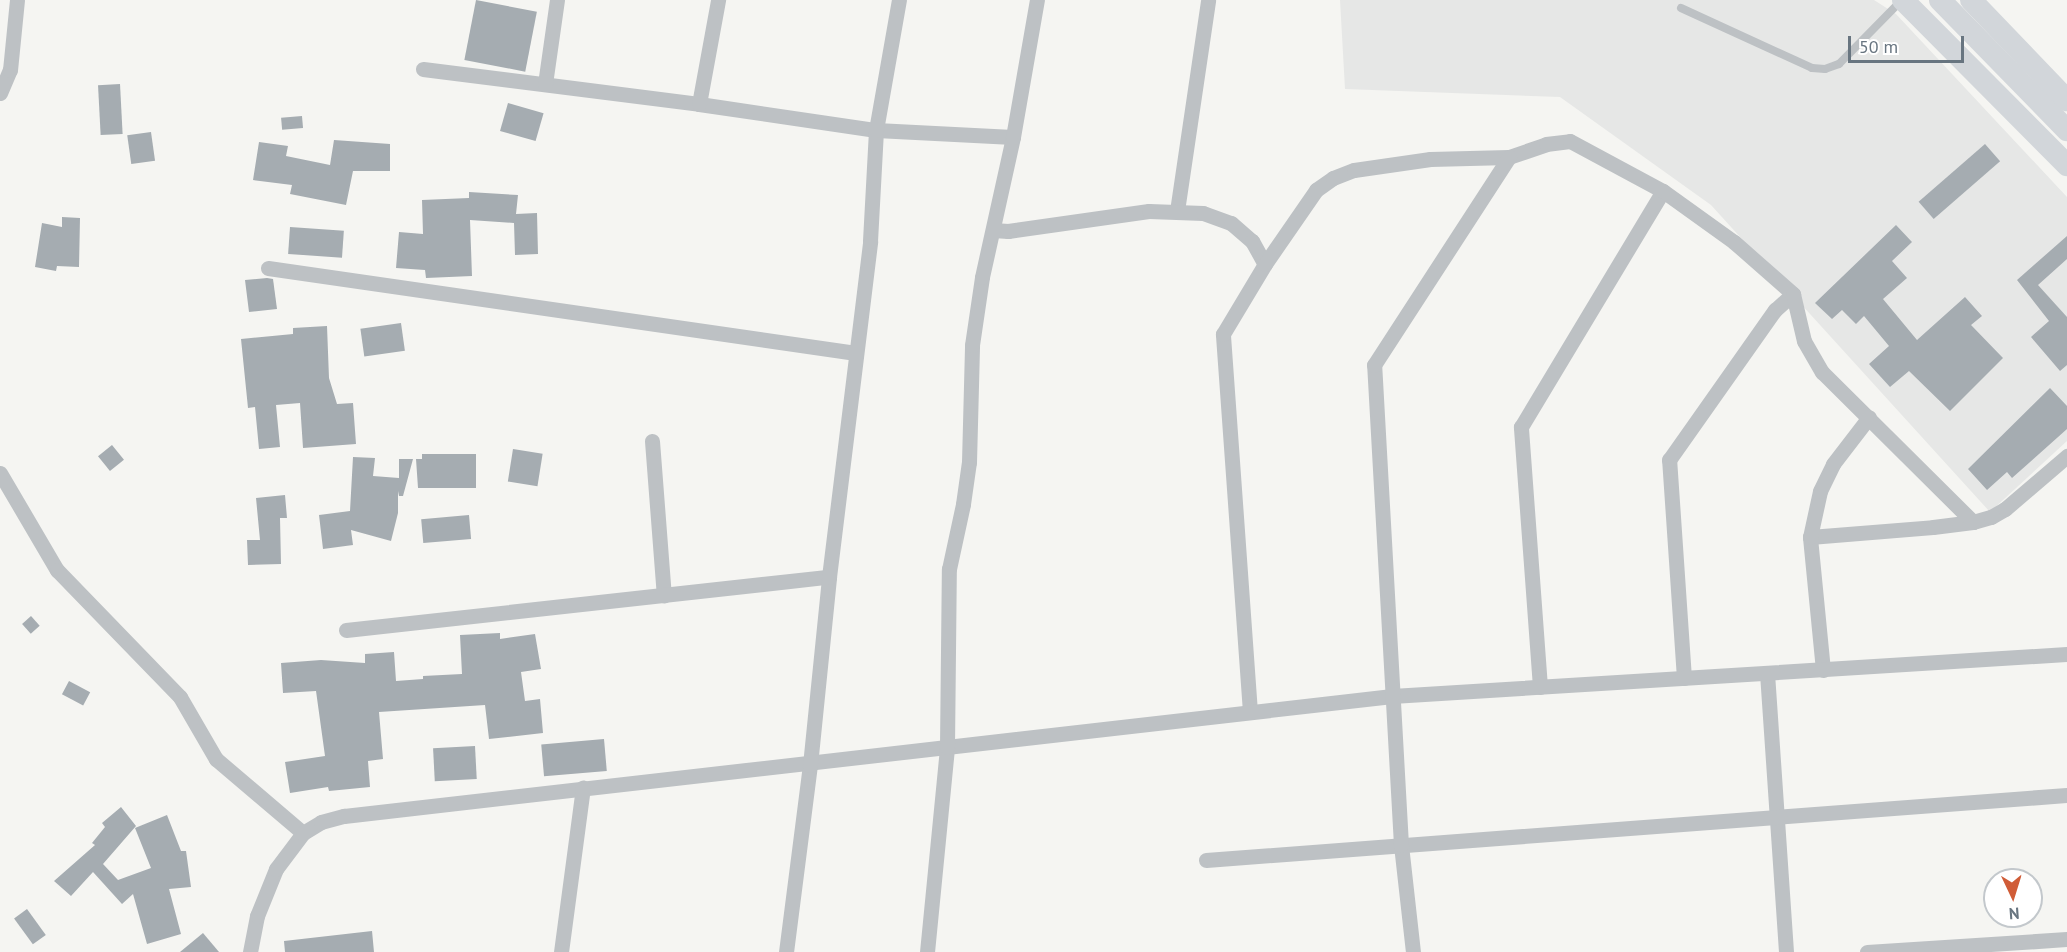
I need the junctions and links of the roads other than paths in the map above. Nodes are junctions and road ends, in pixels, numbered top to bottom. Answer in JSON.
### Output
{"nodes":[{"id":1,"x":17,"y":0,"type":"edge"},
{"id":2,"x":557,"y":0,"type":"edge"},
{"id":3,"x":718,"y":0,"type":"edge"},
{"id":4,"x":899,"y":0,"type":"edge"},
{"id":5,"x":1037,"y":0,"type":"edge"},
{"id":6,"x":1208,"y":0,"type":"edge"},
{"id":7,"x":1903,"y":0,"type":"edge"},
{"id":8,"x":1940,"y":0,"type":"edge"},
{"id":9,"x":1971,"y":0,"type":"edge"},
{"id":10,"x":1681,"y":8,"type":"dead end"},
{"id":11,"x":423,"y":69,"type":"dead end"},
{"id":12,"x":545,"y":84,"type":"junction"},
{"id":13,"x":0,"y":93,"type":"edge"},
{"id":14,"x":2067,"y":100,"type":"edge"},
{"id":15,"x":699,"y":104,"type":"junction"},
{"id":16,"x":876,"y":130,"type":"junction"},
{"id":17,"x":2067,"y":130,"type":"edge"},
{"id":18,"x":1013,"y":137,"type":"junction"},
{"id":19,"x":1509,"y":157,"type":"junction"},
{"id":20,"x":2067,"y":165,"type":"edge"},
{"id":21,"x":1663,"y":191,"type":"junction"},
{"id":22,"x":1176,"y":211,"type":"junction"},
{"id":23,"x":993,"y":230,"type":"junction"},
{"id":24,"x":1265,"y":264,"type":"junction"},
{"id":25,"x":268,"y":268,"type":"dead end"},
{"id":26,"x":1793,"y":294,"type":"junction"},
{"id":27,"x":856,"y":353,"type":"junction"},
{"id":28,"x":1869,"y":417,"type":"junction"},
{"id":29,"x":652,"y":441,"type":"dead end"},
{"id":30,"x":2067,"y":456,"type":"edge"},
{"id":31,"x":0,"y":473,"type":"edge"},
{"id":32,"x":1973,"y":522,"type":"junction"},
{"id":33,"x":1810,"y":537,"type":"junction"},
{"id":34,"x":829,"y":577,"type":"junction"},
{"id":35,"x":664,"y":596,"type":"junction"},
{"id":36,"x":346,"y":630,"type":"dead end"},
{"id":37,"x":2067,"y":654,"type":"edge"},
{"id":38,"x":1823,"y":670,"type":"junction"},
{"id":39,"x":1767,"y":673,"type":"junction"},
{"id":40,"x":1684,"y":678,"type":"junction"},
{"id":41,"x":1540,"y":687,"type":"junction"},
{"id":42,"x":1392,"y":696,"type":"junction"},
{"id":43,"x":1250,"y":712,"type":"junction"},
{"id":44,"x":947,"y":747,"type":"junction"},
{"id":45,"x":810,"y":765,"type":"junction"},
{"id":46,"x":584,"y":787,"type":"junction"},
{"id":47,"x":2067,"y":795,"type":"edge"},
{"id":48,"x":1777,"y":817,"type":"junction"},
{"id":49,"x":303,"y":833,"type":"junction"},
{"id":50,"x":1401,"y":845,"type":"junction"},
{"id":51,"x":1206,"y":860,"type":"dead end"},
{"id":52,"x":2067,"y":939,"type":"edge"},
{"id":53,"x":250,"y":952,"type":"edge"},
{"id":54,"x":561,"y":952,"type":"edge"},
{"id":55,"x":786,"y":952,"type":"edge"},
{"id":56,"x":927,"y":952,"type":"edge"},
{"id":57,"x":1413,"y":952,"type":"edge"},
{"id":58,"x":1786,"y":952,"type":"edge"},
{"id":59,"x":1867,"y":952,"type":"edge"}],
"edges":[{"from":1,"to":13,"type":"street"},
{"from":2,"to":12,"type":"street"},
{"from":3,"to":15,"type":"street"},
{"from":4,"to":16,"type":"street"},
{"from":5,"to":18,"type":"street"},
{"from":6,"to":22,"type":"street"},
{"from":7,"to":10,"type":"lane"},
{"from":7,"to":20,"type":"main road"},
{"from":8,"to":17,"type":"main road"},
{"from":9,"to":14,"type":"main road"},
{"from":11,"to":12,"type":"street"},
{"from":12,"to":15,"type":"street"},
{"from":15,"to":16,"type":"street"},
{"from":16,"to":18,"type":"street"},
{"from":16,"to":27,"type":"street"},
{"from":18,"to":23,"type":"street"},
{"from":19,"to":21,"type":"street"},
{"from":19,"to":24,"type":"street"},
{"from":19,"to":42,"type":"street"},
{"from":21,"to":26,"type":"street"},
{"from":21,"to":41,"type":"street"},
{"from":22,"to":23,"type":"street"},
{"from":22,"to":24,"type":"street"},
{"from":23,"to":44,"type":"street"},
{"from":24,"to":43,"type":"street"},
{"from":25,"to":27,"type":"street"},
{"from":26,"to":28,"type":"street"},
{"from":26,"to":40,"type":"street"},
{"from":27,"to":34,"type":"street"},
{"from":28,"to":32,"type":"street"},
{"from":28,"to":33,"type":"street"},
{"from":29,"to":35,"type":"street"},
{"from":30,"to":32,"type":"street"},
{"from":31,"to":49,"type":"street"},
{"from":32,"to":33,"type":"street"},
{"from":33,"to":38,"type":"street"},
{"from":34,"to":35,"type":"street"},
{"from":34,"to":45,"type":"street"},
{"from":35,"to":36,"type":"street"},
{"from":37,"to":38,"type":"street"},
{"from":38,"to":39,"type":"street"},
{"from":39,"to":40,"type":"street"},
{"from":39,"to":48,"type":"street"},
{"from":40,"to":41,"type":"street"},
{"from":41,"to":42,"type":"street"},
{"from":42,"to":43,"type":"street"},
{"from":42,"to":50,"type":"street"},
{"from":43,"to":44,"type":"street"},
{"from":44,"to":45,"type":"street"},
{"from":44,"to":56,"type":"street"},
{"from":45,"to":46,"type":"street"},
{"from":45,"to":55,"type":"street"},
{"from":46,"to":49,"type":"street"},
{"from":46,"to":54,"type":"street"},
{"from":47,"to":48,"type":"street"},
{"from":48,"to":50,"type":"street"},
{"from":48,"to":58,"type":"street"},
{"from":49,"to":53,"type":"street"},
{"from":50,"to":51,"type":"street"},
{"from":50,"to":57,"type":"street"},
{"from":52,"to":59,"type":"street"}]}
